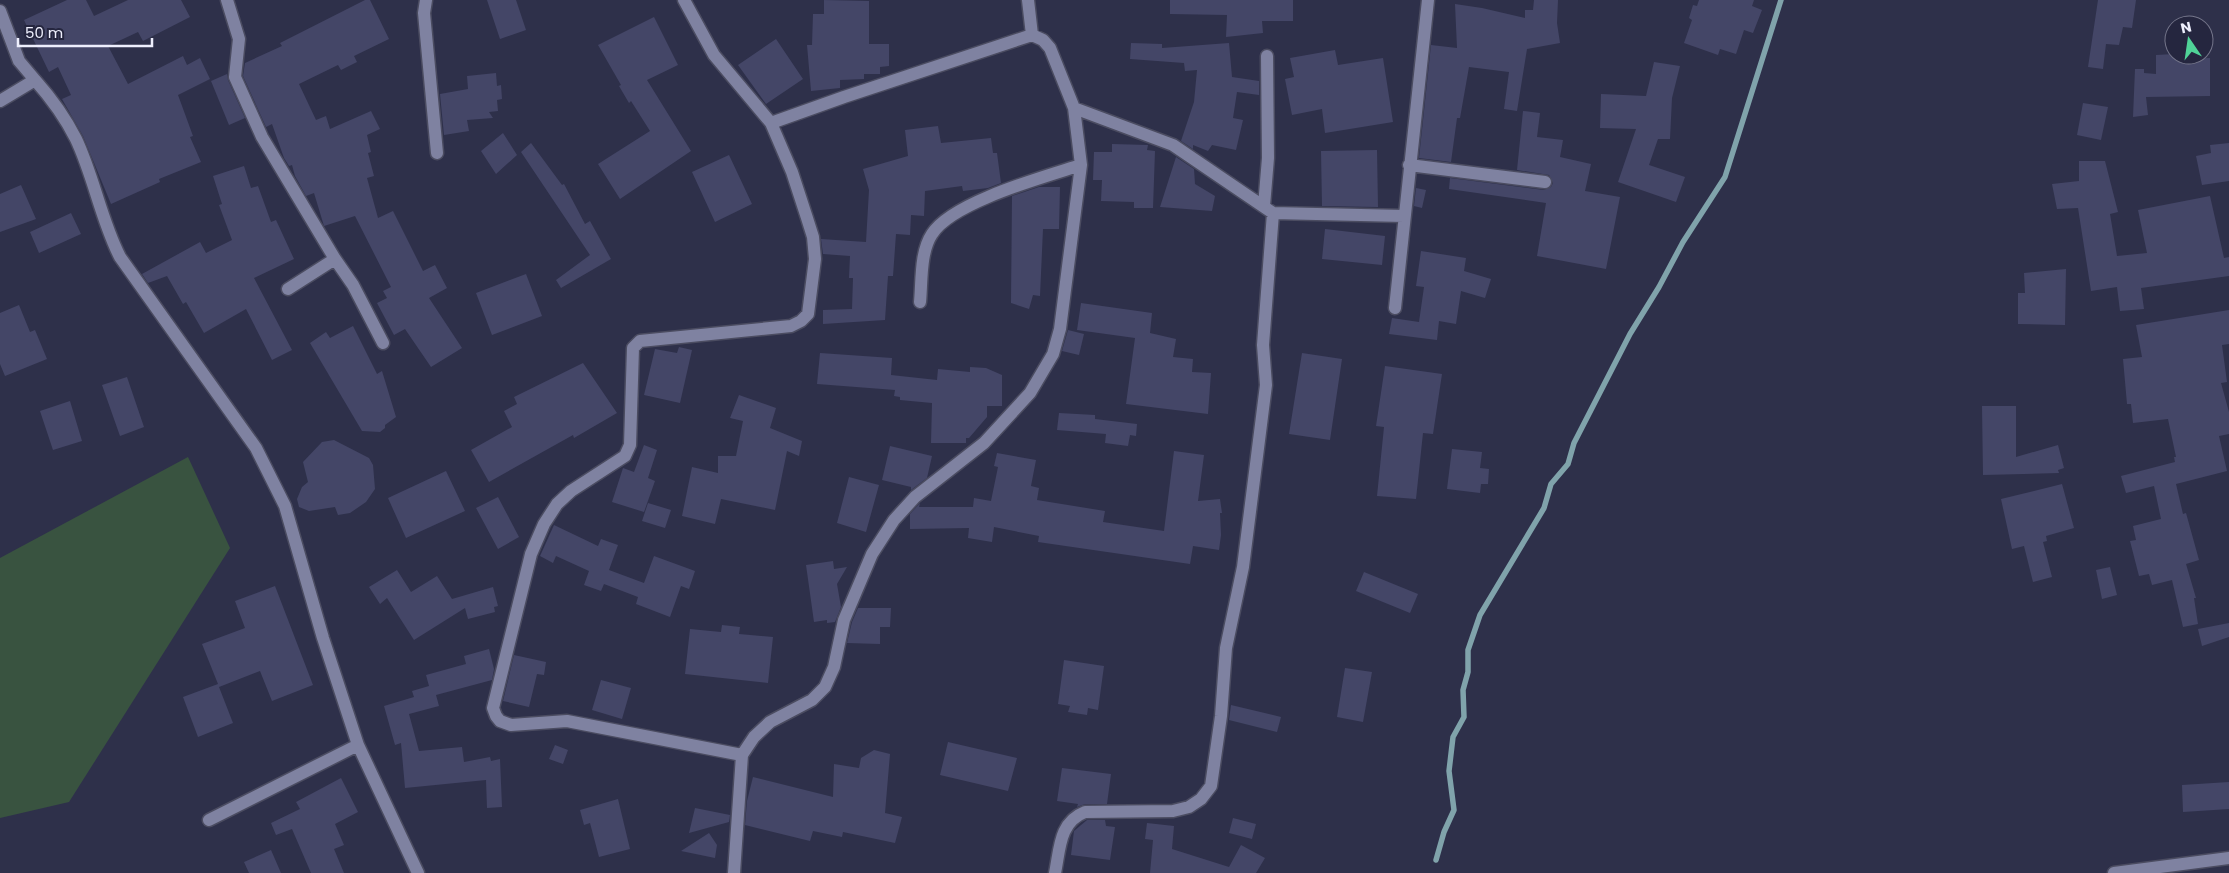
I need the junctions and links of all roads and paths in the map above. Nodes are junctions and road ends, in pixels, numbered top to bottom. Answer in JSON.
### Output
{"nodes":[{"id":1,"x":227,"y":0,"type":"edge"},
{"id":2,"x":426,"y":0,"type":"edge"},
{"id":3,"x":684,"y":0,"type":"edge"},
{"id":4,"x":1028,"y":0,"type":"edge"},
{"id":5,"x":1428,"y":0,"type":"edge"},
{"id":6,"x":0,"y":11,"type":"edge"},
{"id":7,"x":1032,"y":35,"type":"junction"},
{"id":8,"x":1267,"y":56,"type":"dead end"},
{"id":9,"x":35,"y":80,"type":"junction"},
{"id":10,"x":0,"y":101,"type":"edge"},
{"id":11,"x":1074,"y":108,"type":"junction"},
{"id":12,"x":772,"y":123,"type":"junction"},
{"id":13,"x":437,"y":153,"type":"dead end"},
{"id":14,"x":1081,"y":165,"type":"junction"},
{"id":15,"x":1409,"y":165,"type":"junction"},
{"id":16,"x":1545,"y":182,"type":"dead end"},
{"id":17,"x":1268,"y":209,"type":"junction"},
{"id":18,"x":1404,"y":216,"type":"junction"},
{"id":19,"x":334,"y":259,"type":"junction"},
{"id":20,"x":288,"y":289,"type":"dead end"},
{"id":21,"x":920,"y":302,"type":"dead end"},
{"id":22,"x":1395,"y":308,"type":"dead end"},
{"id":23,"x":383,"y":342,"type":"dead end"},
{"id":24,"x":358,"y":745,"type":"junction"},
{"id":25,"x":742,"y":755,"type":"junction"},
{"id":26,"x":209,"y":820,"type":"dead end"},
{"id":27,"x":2229,"y":858,"type":"edge"},
{"id":28,"x":418,"y":873,"type":"edge"},
{"id":29,"x":733,"y":873,"type":"edge"},
{"id":30,"x":1055,"y":873,"type":"edge"},
{"id":31,"x":2114,"y":873,"type":"edge"}],
"edges":[{"from":1,"to":19,"type":"street"},
{"from":2,"to":13,"type":"street"},
{"from":3,"to":12,"type":"street"},
{"from":4,"to":7,"type":"street"},
{"from":5,"to":15,"type":"street"},
{"from":6,"to":9,"type":"street"},
{"from":7,"to":11,"type":"street"},
{"from":7,"to":12,"type":"street"},
{"from":8,"to":17,"type":"street"},
{"from":9,"to":10,"type":"street"},
{"from":9,"to":24,"type":"street"},
{"from":11,"to":14,"type":"street"},
{"from":11,"to":17,"type":"street"},
{"from":12,"to":25,"type":"street"},
{"from":14,"to":21,"type":"street"},
{"from":14,"to":25,"type":"street"},
{"from":15,"to":16,"type":"street"},
{"from":15,"to":18,"type":"street"},
{"from":17,"to":18,"type":"street"},
{"from":17,"to":30,"type":"street"},
{"from":18,"to":22,"type":"street"},
{"from":19,"to":20,"type":"street"},
{"from":19,"to":23,"type":"street"},
{"from":24,"to":26,"type":"street"},
{"from":24,"to":28,"type":"street"},
{"from":25,"to":29,"type":"street"},
{"from":27,"to":31,"type":"street"}]}
